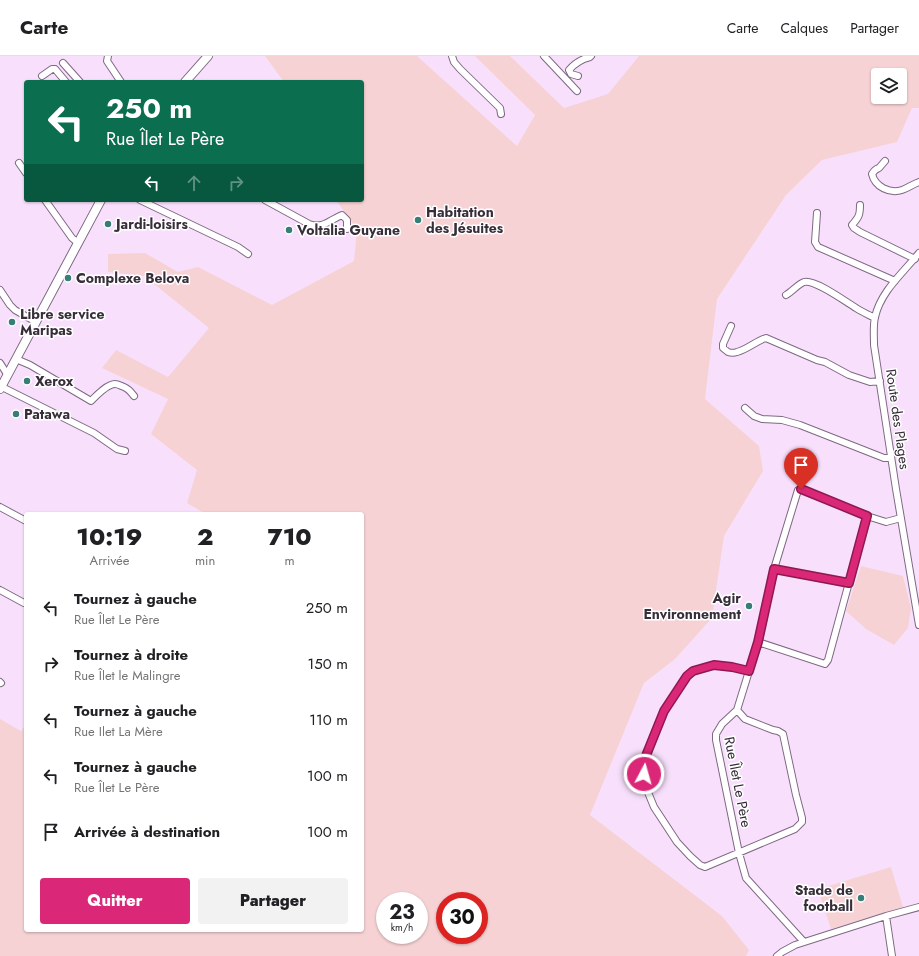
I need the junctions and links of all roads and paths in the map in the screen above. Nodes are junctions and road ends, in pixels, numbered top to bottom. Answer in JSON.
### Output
{"nodes":[{"id":1,"x":108,"y":56,"type":"edge"},
{"id":2,"x":208,"y":56,"type":"edge"},
{"id":3,"x":452,"y":56,"type":"edge"},
{"id":4,"x":544,"y":56,"type":"edge"},
{"id":5,"x":590,"y":56,"type":"edge"},
{"id":6,"x":63,"y":62,"type":"dead end"},
{"id":7,"x":42,"y":76,"type":"dead end"},
{"id":8,"x":578,"y":76,"type":"dead end"},
{"id":9,"x":64,"y":80,"type":"edge"},
{"id":10,"x":78,"y":80,"type":"edge"},
{"id":11,"x":120,"y":80,"type":"edge"},
{"id":12,"x":187,"y":80,"type":"edge"},
{"id":13,"x":577,"y":91,"type":"dead end"},
{"id":14,"x":501,"y":114,"type":"dead end"},
{"id":15,"x":885,"y":161,"type":"dead end"},
{"id":16,"x":19,"y":163,"type":"dead end"},
{"id":17,"x":24,"y":170,"type":"edge"},
{"id":18,"x":919,"y":182,"type":"edge"},
{"id":19,"x":46,"y":202,"type":"edge"},
{"id":20,"x":100,"y":202,"type":"edge"},
{"id":21,"x":144,"y":202,"type":"edge"},
{"id":22,"x":269,"y":202,"type":"edge"},
{"id":23,"x":860,"y":205,"type":"dead end"},
{"id":24,"x":817,"y":213,"type":"dead end"},
{"id":25,"x":347,"y":229,"type":"dead end"},
{"id":26,"x":78,"y":243,"type":"junction"},
{"id":27,"x":248,"y":254,"type":"dead end"},
{"id":28,"x":917,"y":256,"type":"edge"},
{"id":29,"x":894,"y":281,"type":"junction"},
{"id":30,"x":0,"y":290,"type":"edge"},
{"id":31,"x":786,"y":295,"type":"dead end"},
{"id":32,"x":875,"y":318,"type":"junction"},
{"id":33,"x":36,"y":322,"type":"junction"},
{"id":34,"x":731,"y":326,"type":"dead end"},
{"id":35,"x":16,"y":359,"type":"junction"},
{"id":36,"x":0,"y":363,"type":"edge"},
{"id":37,"x":8,"y":374,"type":"junction"},
{"id":38,"x":880,"y":381,"type":"junction"},
{"id":39,"x":0,"y":389,"type":"edge"},
{"id":40,"x":134,"y":396,"type":"dead end"},
{"id":41,"x":745,"y":408,"type":"dead end"},
{"id":42,"x":125,"y":451,"type":"dead end"},
{"id":43,"x":891,"y":458,"type":"junction"},
{"id":44,"x":0,"y":507,"type":"edge"},
{"id":45,"x":867,"y":516,"type":"junction"},
{"id":46,"x":901,"y":518,"type":"junction"},
{"id":47,"x":24,"y":520,"type":"edge"},
{"id":48,"x":774,"y":569,"type":"junction"},
{"id":49,"x":849,"y":583,"type":"junction"},
{"id":50,"x":0,"y":590,"type":"edge"},
{"id":51,"x":24,"y":603,"type":"dead end"},
{"id":52,"x":919,"y":625,"type":"edge"},
{"id":53,"x":758,"y":642,"type":"junction"},
{"id":54,"x":749,"y":671,"type":"junction"},
{"id":55,"x":737,"y":710,"type":"junction"},
{"id":56,"x":739,"y":853,"type":"junction"},
{"id":57,"x":919,"y":907,"type":"edge"},
{"id":58,"x":886,"y":916,"type":"junction"},
{"id":59,"x":804,"y":942,"type":"junction"},
{"id":60,"x":777,"y":956,"type":"edge"},
{"id":61,"x":892,"y":956,"type":"edge"}],
"edges":[{"from":1,"to":11,"type":"street"},
{"from":2,"to":12,"type":"main road"},
{"from":3,"to":14,"type":"street"},
{"from":4,"to":13,"type":"street"},
{"from":5,"to":8,"type":"street"},
{"from":6,"to":10,"type":"street"},
{"from":7,"to":9,"type":"street"},
{"from":15,"to":18,"type":"street"},
{"from":16,"to":17,"type":"street"},
{"from":19,"to":26,"type":"street"},
{"from":20,"to":26,"type":"main road"},
{"from":21,"to":27,"type":"street"},
{"from":22,"to":25,"type":"street"},
{"from":23,"to":28,"type":"street"},
{"from":24,"to":29,"type":"street"},
{"from":26,"to":33,"type":"main road"},
{"from":28,"to":29,"type":"street","name":"Route des Plages"},
{"from":29,"to":32,"type":"street","name":"Route des Plages"},
{"from":30,"to":33,"type":"street"},
{"from":31,"to":32,"type":"street"},
{"from":32,"to":38,"type":"street","name":"Route des Plages"},
{"from":33,"to":35,"type":"main road"},
{"from":34,"to":38,"type":"street"},
{"from":35,"to":37,"type":"main road"},
{"from":35,"to":40,"type":"street"},
{"from":36,"to":37,"type":"street"},
{"from":37,"to":39,"type":"main road"},
{"from":38,"to":43,"type":"street","name":"Route des Plages"},
{"from":39,"to":42,"type":"street"},
{"from":41,"to":43,"type":"street"},
{"from":43,"to":46,"type":"street","name":"Route des Plages"},
{"from":44,"to":47,"type":"street"},
{"from":45,"to":46,"type":"street","name":"Rue Îlet Le Père"},
{"from":45,"to":48,"type":"street","name":"Rue Îlet Le Père"},
{"from":45,"to":49,"type":"street"},
{"from":46,"to":52,"type":"street","name":"Route des Plages"},
{"from":48,"to":49,"type":"street"},
{"from":48,"to":53,"type":"street","name":"Rue Îlet Le Père"},
{"from":49,"to":53,"type":"street"},
{"from":50,"to":51,"type":"street"},
{"from":53,"to":54,"type":"street","name":"Rue Îlet Le Père"},
{"from":54,"to":55,"type":"street","name":"Rue Îlet Le Père"},
{"from":54,"to":56,"type":"street"},
{"from":55,"to":56,"type":"street","name":"Rue Îlet Le Père"},
{"from":55,"to":56,"type":"street"},
{"from":56,"to":59,"type":"street","name":"Rue Îlet Le Père"},
{"from":57,"to":58,"type":"street"},
{"from":58,"to":59,"type":"street"},
{"from":58,"to":61,"type":"street"},
{"from":59,"to":60,"type":"street"}]}
